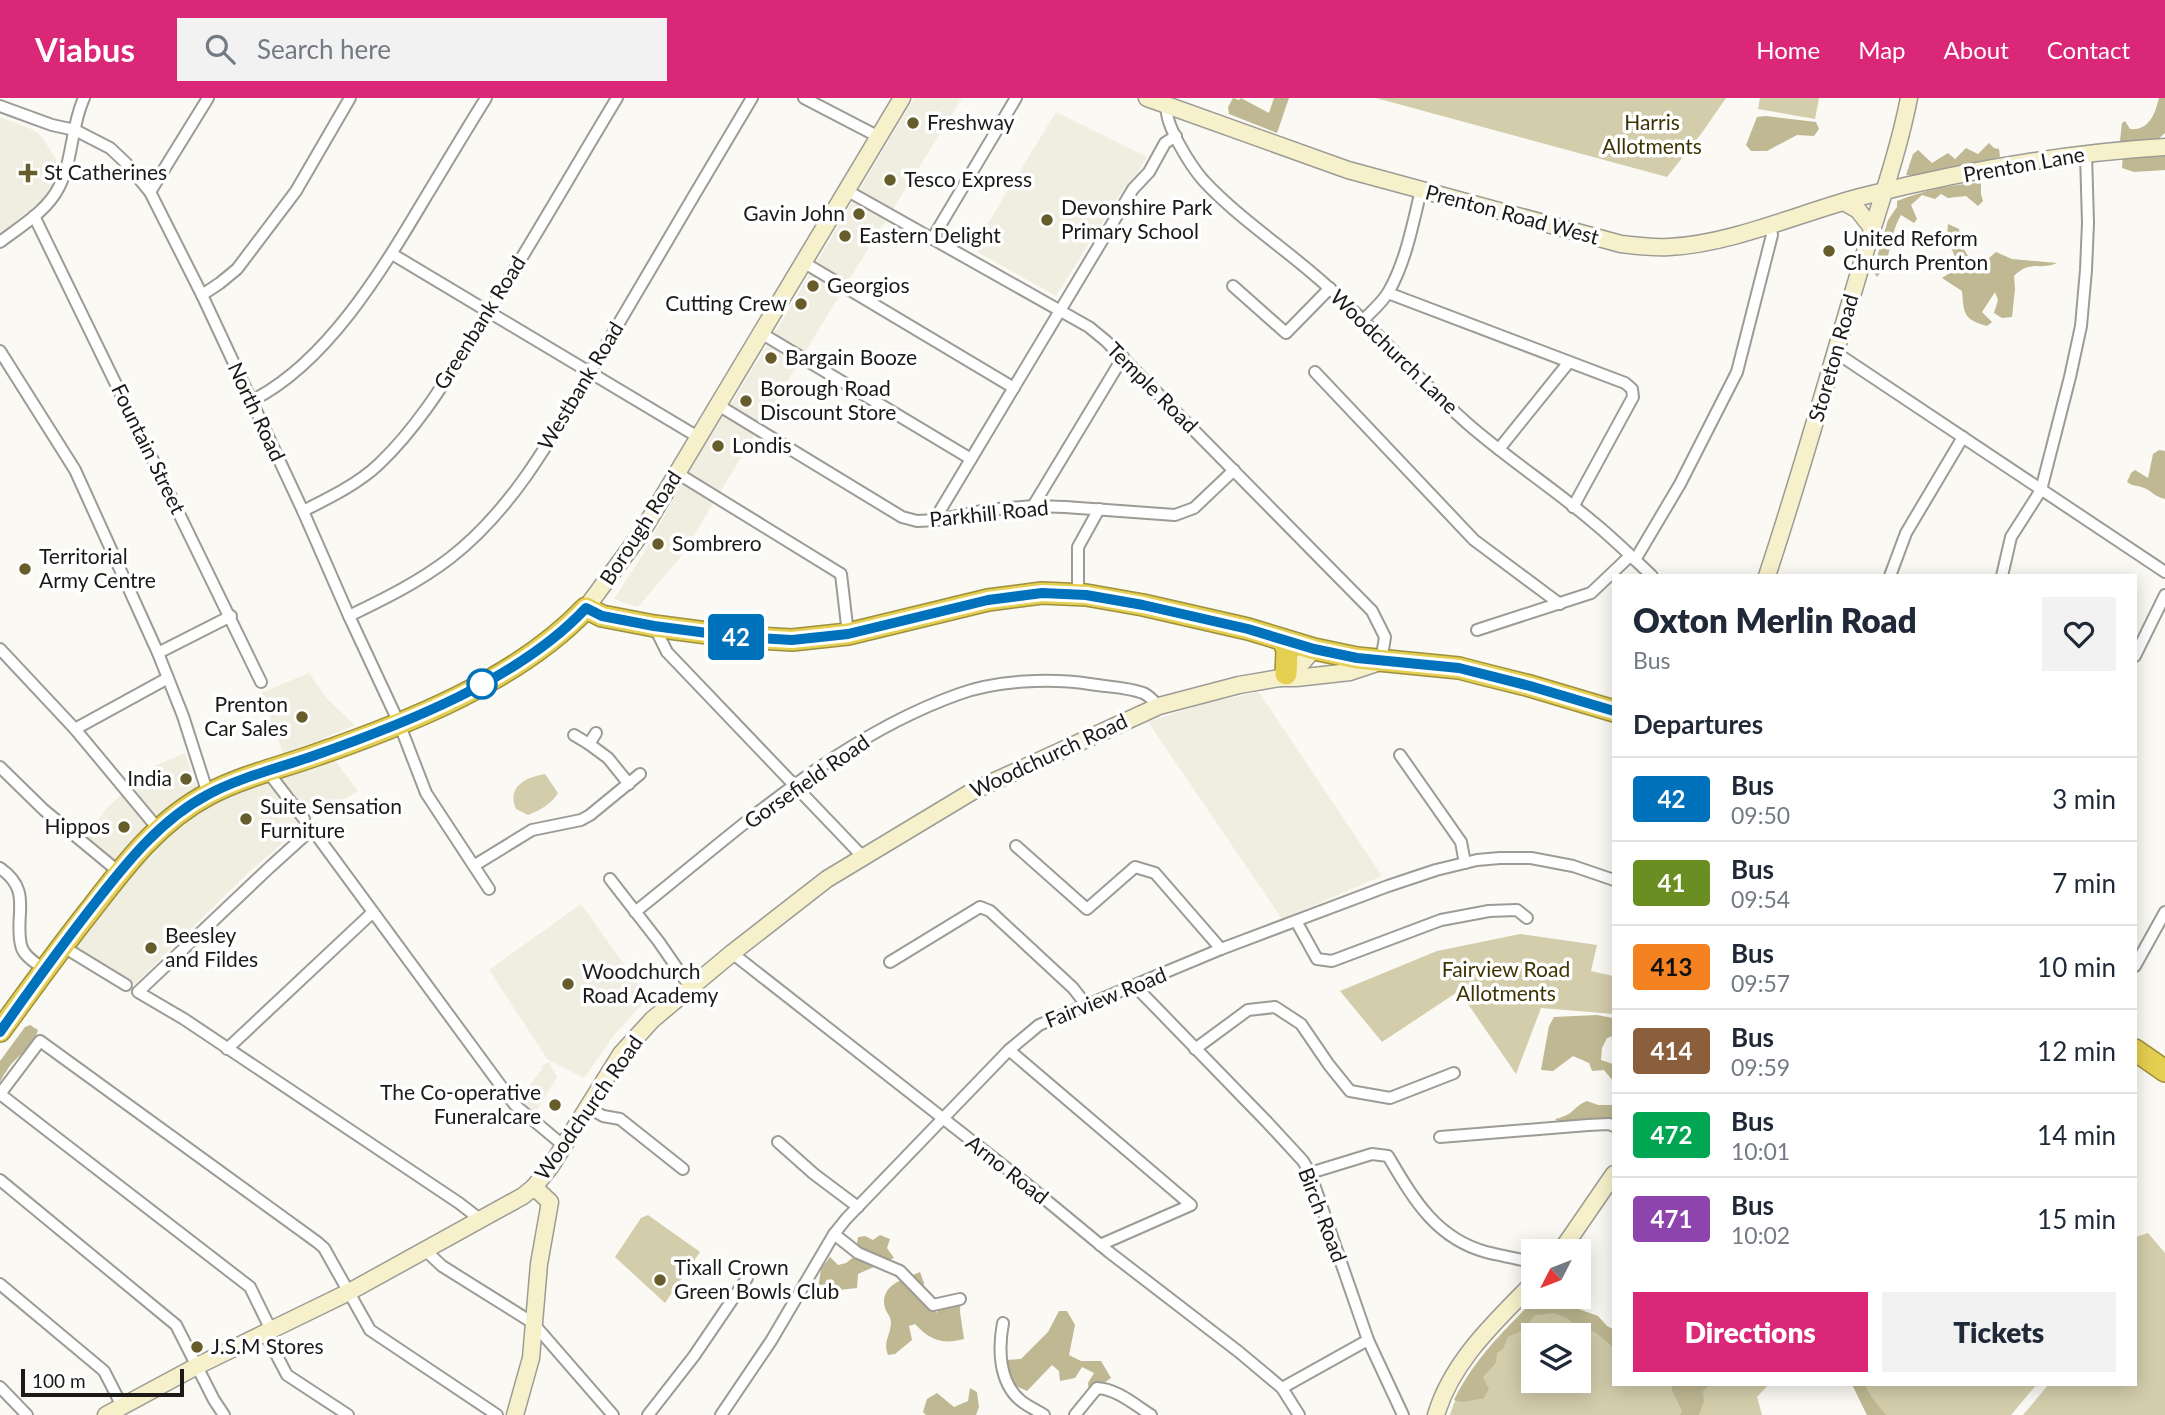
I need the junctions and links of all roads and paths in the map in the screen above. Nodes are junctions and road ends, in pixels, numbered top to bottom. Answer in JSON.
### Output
{"nodes":[{"id":1,"x":84,"y":98,"type":"edge"},
{"id":2,"x":208,"y":98,"type":"edge"},
{"id":3,"x":350,"y":98,"type":"edge"},
{"id":4,"x":486,"y":98,"type":"edge"},
{"id":5,"x":617,"y":98,"type":"edge"},
{"id":6,"x":752,"y":98,"type":"edge"},
{"id":7,"x":804,"y":98,"type":"edge"},
{"id":8,"x":902,"y":98,"type":"edge"},
{"id":9,"x":1016,"y":98,"type":"edge"},
{"id":10,"x":1147,"y":98,"type":"edge"},
{"id":11,"x":1909,"y":98,"type":"edge"},
{"id":12,"x":0,"y":106,"type":"edge"},
{"id":13,"x":1167,"y":106,"type":"junction"},
{"id":14,"x":75,"y":130,"type":"junction"},
{"id":15,"x":1175,"y":136,"type":"junction"},
{"id":16,"x":879,"y":137,"type":"junction"},
{"id":17,"x":2165,"y":147,"type":"edge"},
{"id":18,"x":2086,"y":155,"type":"junction"},
{"id":19,"x":846,"y":190,"type":"junction"},
{"id":20,"x":1421,"y":190,"type":"junction"},
{"id":21,"x":150,"y":192,"type":"junction"},
{"id":22,"x":1884,"y":192,"type":"junction"},
{"id":23,"x":1844,"y":202,"type":"junction"},
{"id":24,"x":34,"y":216,"type":"junction"},
{"id":25,"x":1770,"y":224,"type":"junction"},
{"id":26,"x":1872,"y":228,"type":"junction"},
{"id":27,"x":932,"y":239,"type":"junction"},
{"id":28,"x":0,"y":242,"type":"edge"},
{"id":29,"x":392,"y":254,"type":"junction"},
{"id":30,"x":803,"y":262,"type":"junction"},
{"id":31,"x":1233,"y":286,"type":"dead end"},
{"id":32,"x":1329,"y":288,"type":"junction"},
{"id":33,"x":1388,"y":293,"type":"junction"},
{"id":34,"x":202,"y":295,"type":"junction"},
{"id":35,"x":1060,"y":311,"type":"junction"},
{"id":36,"x":489,"y":312,"type":"junction"},
{"id":37,"x":1363,"y":320,"type":"junction"},
{"id":38,"x":761,"y":333,"type":"junction"},
{"id":39,"x":0,"y":351,"type":"edge"},
{"id":40,"x":1835,"y":352,"type":"junction"},
{"id":41,"x":1123,"y":357,"type":"junction"},
{"id":42,"x":1569,"y":362,"type":"junction"},
{"id":43,"x":589,"y":372,"type":"junction"},
{"id":44,"x":1315,"y":372,"type":"dead end"},
{"id":45,"x":1014,"y":388,"type":"junction"},
{"id":46,"x":251,"y":401,"type":"junction"},
{"id":47,"x":718,"y":405,"type":"junction"},
{"id":48,"x":1963,"y":437,"type":"junction"},
{"id":49,"x":698,"y":438,"type":"junction"},
{"id":50,"x":1499,"y":449,"type":"junction"},
{"id":51,"x":971,"y":459,"type":"junction"},
{"id":52,"x":1234,"y":470,"type":"junction"},
{"id":53,"x":677,"y":473,"type":"junction"},
{"id":54,"x":2041,"y":490,"type":"junction"},
{"id":55,"x":1033,"y":506,"type":"junction"},
{"id":56,"x":1573,"y":507,"type":"junction"},
{"id":57,"x":1099,"y":509,"type":"junction"},
{"id":58,"x":303,"y":511,"type":"junction"},
{"id":59,"x":937,"y":520,"type":"junction"},
{"id":60,"x":1633,"y":558,"type":"junction"},
{"id":61,"x":2165,"y":572,"type":"edge"},
{"id":62,"x":1614,"y":574,"type":"edge"},
{"id":63,"x":1650,"y":574,"type":"edge"},
{"id":64,"x":1768,"y":574,"type":"edge"},
{"id":65,"x":1891,"y":574,"type":"edge"},
{"id":66,"x":2002,"y":574,"type":"edge"},
{"id":67,"x":1612,"y":576,"type":"edge"},
{"id":68,"x":1078,"y":594,"type":"junction"},
{"id":69,"x":2165,"y":595,"type":"edge"},
{"id":70,"x":1560,"y":604,"type":"junction"},
{"id":71,"x":586,"y":608,"type":"junction"},
{"id":72,"x":230,"y":616,"type":"junction"},
{"id":73,"x":349,"y":616,"type":"junction"},
{"id":74,"x":654,"y":626,"type":"junction"},
{"id":75,"x":1477,"y":630,"type":"dead end"},
{"id":76,"x":848,"y":634,"type":"junction"},
{"id":77,"x":1283,"y":640,"type":"junction"},
{"id":78,"x":0,"y":649,"type":"edge"},
{"id":79,"x":1319,"y":650,"type":"junction"},
{"id":80,"x":2137,"y":652,"type":"edge"},
{"id":81,"x":158,"y":653,"type":"junction"},
{"id":82,"x":1381,"y":662,"type":"junction"},
{"id":83,"x":1283,"y":676,"type":"junction"},
{"id":84,"x":1313,"y":676,"type":"junction"},
{"id":85,"x":168,"y":678,"type":"junction"},
{"id":86,"x":261,"y":682,"type":"dead end"},
{"id":87,"x":1159,"y":706,"type":"junction"},
{"id":88,"x":1612,"y":710,"type":"edge"},
{"id":89,"x":399,"y":723,"type":"junction"},
{"id":90,"x":75,"y":729,"type":"junction"},
{"id":91,"x":596,"y":733,"type":"dead end"},
{"id":92,"x":574,"y":735,"type":"dead end"},
{"id":93,"x":589,"y":744,"type":"junction"},
{"id":94,"x":1400,"y":755,"type":"dead end"},
{"id":95,"x":0,"y":767,"type":"edge"},
{"id":96,"x":268,"y":772,"type":"junction"},
{"id":97,"x":640,"y":774,"type":"dead end"},
{"id":98,"x":629,"y":784,"type":"junction"},
{"id":99,"x":795,"y":785,"type":"junction"},
{"id":100,"x":208,"y":794,"type":"junction"},
{"id":101,"x":304,"y":819,"type":"dead end"},
{"id":102,"x":159,"y":830,"type":"junction"},
{"id":103,"x":1016,"y":846,"type":"dead end"},
{"id":104,"x":863,"y":857,"type":"junction"},
{"id":105,"x":1465,"y":863,"type":"junction"},
{"id":106,"x":475,"y":865,"type":"junction"},
{"id":107,"x":0,"y":868,"type":"edge"},
{"id":108,"x":119,"y":872,"type":"junction"},
{"id":109,"x":610,"y":879,"type":"dead end"},
{"id":110,"x":1612,"y":879,"type":"edge"},
{"id":111,"x":489,"y":889,"type":"dead end"},
{"id":112,"x":373,"y":912,"type":"junction"},
{"id":113,"x":635,"y":912,"type":"junction"},
{"id":114,"x":2165,"y":912,"type":"edge"},
{"id":115,"x":1527,"y":918,"type":"dead end"},
{"id":116,"x":1296,"y":921,"type":"junction"},
{"id":117,"x":62,"y":946,"type":"junction"},
{"id":118,"x":1221,"y":949,"type":"junction"},
{"id":119,"x":732,"y":953,"type":"junction"},
{"id":120,"x":890,"y":962,"type":"dead end"},
{"id":121,"x":2137,"y":962,"type":"edge"},
{"id":122,"x":44,"y":969,"type":"junction"},
{"id":123,"x":126,"y":985,"type":"dead end"},
{"id":124,"x":1135,"y":986,"type":"junction"},
{"id":125,"x":690,"y":987,"type":"junction"},
{"id":126,"x":1087,"y":1006,"type":"junction"},
{"id":127,"x":0,"y":1031,"type":"edge"},
{"id":128,"x":227,"y":1049,"type":"junction"},
{"id":129,"x":1195,"y":1049,"type":"junction"},
{"id":130,"x":1009,"y":1050,"type":"junction"},
{"id":131,"x":2137,"y":1051,"type":"edge"},
{"id":132,"x":2165,"y":1071,"type":"edge"},
{"id":133,"x":1454,"y":1073,"type":"dead end"},
{"id":134,"x":1,"y":1094,"type":"edge"},
{"id":135,"x":589,"y":1108,"type":"junction"},
{"id":136,"x":943,"y":1119,"type":"junction"},
{"id":137,"x":1612,"y":1125,"type":"edge"},
{"id":138,"x":1440,"y":1137,"type":"dead end"},
{"id":139,"x":778,"y":1142,"type":"dead end"},
{"id":140,"x":564,"y":1146,"type":"junction"},
{"id":141,"x":683,"y":1169,"type":"dead end"},
{"id":142,"x":1310,"y":1173,"type":"junction"},
{"id":143,"x":1612,"y":1177,"type":"edge"},
{"id":144,"x":0,"y":1180,"type":"edge"},
{"id":145,"x":534,"y":1186,"type":"junction"},
{"id":146,"x":858,"y":1207,"type":"junction"},
{"id":147,"x":481,"y":1220,"type":"junction"},
{"id":148,"x":834,"y":1234,"type":"junction"},
{"id":149,"x":1569,"y":1239,"type":"edge"},
{"id":150,"x":1100,"y":1245,"type":"junction"},
{"id":151,"x":425,"y":1250,"type":"junction"},
{"id":152,"x":1521,"y":1260,"type":"edge"},
{"id":153,"x":730,"y":1280,"type":"dead end"},
{"id":154,"x":0,"y":1284,"type":"edge"},
{"id":155,"x":349,"y":1292,"type":"junction"},
{"id":156,"x":1521,"y":1296,"type":"edge"},
{"id":157,"x":960,"y":1300,"type":"dead end"},
{"id":158,"x":533,"y":1323,"type":"junction"},
{"id":159,"x":1003,"y":1323,"type":"dead end"},
{"id":160,"x":268,"y":1331,"type":"junction"},
{"id":161,"x":1368,"y":1339,"type":"junction"},
{"id":162,"x":197,"y":1366,"type":"junction"},
{"id":163,"x":0,"y":1387,"type":"edge"},
{"id":164,"x":1282,"y":1388,"type":"junction"},
{"id":165,"x":122,"y":1406,"type":"junction"},
{"id":166,"x":27,"y":1415,"type":"edge"},
{"id":167,"x":106,"y":1415,"type":"edge"},
{"id":168,"x":224,"y":1415,"type":"edge"},
{"id":169,"x":348,"y":1415,"type":"edge"},
{"id":170,"x":497,"y":1415,"type":"edge"},
{"id":171,"x":515,"y":1415,"type":"edge"},
{"id":172,"x":613,"y":1415,"type":"edge"},
{"id":173,"x":648,"y":1415,"type":"edge"},
{"id":174,"x":721,"y":1415,"type":"edge"},
{"id":175,"x":1044,"y":1415,"type":"edge"},
{"id":176,"x":1075,"y":1415,"type":"edge"},
{"id":177,"x":1151,"y":1415,"type":"edge"},
{"id":178,"x":1299,"y":1415,"type":"edge"},
{"id":179,"x":1403,"y":1415,"type":"edge"},
{"id":180,"x":1436,"y":1415,"type":"edge"}],
"edges":[{"from":1,"to":14,"type":"street"},
{"from":2,"to":21,"type":"street"},
{"from":3,"to":34,"type":"street"},
{"from":4,"to":29,"type":"street"},
{"from":5,"to":36,"type":"street","name":"Greenbank Road"},
{"from":6,"to":43,"type":"street","name":"Westbank Road"},
{"from":7,"to":16,"type":"street"},
{"from":8,"to":16,"type":"street","name":"Borough Road"},
{"from":9,"to":27,"type":"street"},
{"from":10,"to":13,"type":"street","name":"Prenton Road West"},
{"from":11,"to":22,"type":"street","name":"Storeton Road"},
{"from":12,"to":14,"type":"street","name":"North Road"},
{"from":13,"to":15,"type":"street","name":"Woodchurch Lane"},
{"from":13,"to":20,"type":"street","name":"Prenton Road West"},
{"from":14,"to":21,"type":"street","name":"North Road"},
{"from":14,"to":24,"type":"street"},
{"from":15,"to":32,"type":"street","name":"Woodchurch Lane"},
{"from":15,"to":35,"type":"street"},
{"from":16,"to":19,"type":"street","name":"Borough Road"},
{"from":17,"to":18,"type":"street","name":"Prenton Lane"},
{"from":18,"to":22,"type":"street","name":"Prenton Lane"},
{"from":18,"to":54,"type":"street"},
{"from":19,"to":27,"type":"street","name":"Temple Road"},
{"from":19,"to":30,"type":"street","name":"Borough Road"},
{"from":20,"to":25,"type":"street","name":"Prenton Road West"},
{"from":20,"to":33,"type":"street"},
{"from":21,"to":34,"type":"street","name":"North Road"},
{"from":22,"to":23,"type":"street","name":"Prenton Road West"},
{"from":22,"to":26,"type":"street","name":"Storeton Road"},
{"from":23,"to":25,"type":"street","name":"Prenton Road West"},
{"from":23,"to":26,"type":"street"},
{"from":24,"to":28,"type":"street"},
{"from":24,"to":72,"type":"street","name":"Fountain Street"},
{"from":25,"to":60,"type":"street"},
{"from":26,"to":40,"type":"street","name":"Storeton Road"},
{"from":27,"to":35,"type":"street","name":"Temple Road"},
{"from":29,"to":36,"type":"street"},
{"from":29,"to":46,"type":"street"},
{"from":30,"to":38,"type":"street","name":"Borough Road"},
{"from":30,"to":45,"type":"street"},
{"from":31,"to":32,"type":"street"},
{"from":32,"to":37,"type":"street","name":"Woodchurch Lane"},
{"from":33,"to":37,"type":"street"},
{"from":33,"to":42,"type":"street"},
{"from":34,"to":46,"type":"street","name":"North Road"},
{"from":35,"to":41,"type":"street","name":"Temple Road"},
{"from":35,"to":45,"type":"street"},
{"from":36,"to":43,"type":"street"},
{"from":36,"to":58,"type":"street","name":"Greenbank Road"},
{"from":37,"to":50,"type":"street","name":"Woodchurch Lane"},
{"from":38,"to":47,"type":"street","name":"Borough Road"},
{"from":38,"to":51,"type":"street"},
{"from":39,"to":81,"type":"street"},
{"from":40,"to":48,"type":"street"},
{"from":40,"to":64,"type":"street","name":"Storeton Road"},
{"from":41,"to":52,"type":"street","name":"Temple Road"},
{"from":41,"to":55,"type":"street"},
{"from":42,"to":50,"type":"street"},
{"from":42,"to":56,"type":"street"},
{"from":43,"to":49,"type":"street"},
{"from":43,"to":73,"type":"street","name":"Westbank Road"},
{"from":44,"to":70,"type":"street"},
{"from":45,"to":51,"type":"street"},
{"from":46,"to":58,"type":"street","name":"North Road"},
{"from":47,"to":49,"type":"street","name":"Borough Road"},
{"from":47,"to":59,"type":"street","name":"Parkhill Road"},
{"from":48,"to":54,"type":"street"},
{"from":48,"to":65,"type":"street"},
{"from":49,"to":53,"type":"street","name":"Borough Road"},
{"from":50,"to":56,"type":"street","name":"Woodchurch Lane"},
{"from":51,"to":59,"type":"street"},
{"from":52,"to":57,"type":"street","name":"Parkhill Road"},
{"from":52,"to":82,"type":"street","name":"Temple Road"},
{"from":53,"to":71,"type":"street","name":"Borough Road"},
{"from":53,"to":76,"type":"street"},
{"from":54,"to":61,"type":"street"},
{"from":54,"to":66,"type":"street"},
{"from":55,"to":57,"type":"street","name":"Parkhill Road"},
{"from":55,"to":59,"type":"street","name":"Parkhill Road"},
{"from":56,"to":60,"type":"street","name":"Woodchurch Lane"},
{"from":57,"to":68,"type":"street"},
{"from":58,"to":73,"type":"street","name":"North Road"},
{"from":60,"to":62,"type":"street"},
{"from":60,"to":63,"type":"street","name":"Woodchurch Lane"},
{"from":67,"to":70,"type":"street"},
{"from":68,"to":76,"type":"highway"},
{"from":68,"to":77,"type":"highway"},
{"from":69,"to":80,"type":"street"},
{"from":70,"to":75,"type":"street"},
{"from":71,"to":74,"type":"highway"},
{"from":71,"to":89,"type":"highway","name":"Borough Road"},
{"from":72,"to":81,"type":"street"},
{"from":72,"to":86,"type":"street","name":"Fountain Street"},
{"from":73,"to":89,"type":"street","name":"North Road"},
{"from":74,"to":76,"type":"highway"},
{"from":74,"to":99,"type":"street"},
{"from":77,"to":79,"type":"highway"},
{"from":77,"to":83,"type":"highway"},
{"from":78,"to":90,"type":"street"},
{"from":79,"to":82,"type":"highway"},
{"from":79,"to":83,"type":"street"},
{"from":79,"to":84,"type":"street"},
{"from":81,"to":85,"type":"street"},
{"from":82,"to":84,"type":"street","name":"Woodchurch Road"},
{"from":82,"to":88,"type":"highway"},
{"from":83,"to":84,"type":"street","name":"Woodchurch Road"},
{"from":83,"to":87,"type":"street","name":"Woodchurch Road"},
{"from":85,"to":90,"type":"street"},
{"from":85,"to":100,"type":"street"},
{"from":87,"to":99,"type":"street","name":"Gorsefield Road"},
{"from":87,"to":104,"type":"street","name":"Woodchurch Road"},
{"from":89,"to":96,"type":"highway","name":"Borough Road"},
{"from":89,"to":106,"type":"street","name":"North Road"},
{"from":90,"to":102,"type":"street"},
{"from":91,"to":93,"type":"street"},
{"from":92,"to":93,"type":"street"},
{"from":93,"to":98,"type":"street"},
{"from":94,"to":105,"type":"street"},
{"from":95,"to":108,"type":"street"},
{"from":96,"to":100,"type":"highway","name":"Borough Road"},
{"from":96,"to":101,"type":"street"},
{"from":97,"to":98,"type":"street"},
{"from":98,"to":106,"type":"street"},
{"from":99,"to":104,"type":"street"},
{"from":99,"to":113,"type":"street","name":"Gorsefield Road"},
{"from":100,"to":102,"type":"highway","name":"Borough Road"},
{"from":102,"to":108,"type":"highway","name":"Borough Road"},
{"from":103,"to":118,"type":"street"},
{"from":104,"to":119,"type":"street","name":"Woodchurch Road"},
{"from":105,"to":110,"type":"street","name":"Fairview Road"},
{"from":105,"to":116,"type":"street","name":"Fairview Road"},
{"from":106,"to":111,"type":"street","name":"North Road"},
{"from":107,"to":122,"type":"street"},
{"from":108,"to":117,"type":"highway","name":"Borough Road"},
{"from":109,"to":113,"type":"street"},
{"from":112,"to":128,"type":"street"},
{"from":112,"to":128,"type":"street"},
{"from":112,"to":140,"type":"street"},
{"from":113,"to":125,"type":"street"},
{"from":114,"to":121,"type":"street"},
{"from":115,"to":116,"type":"street"},
{"from":116,"to":118,"type":"street","name":"Fairview Road"},
{"from":117,"to":122,"type":"highway","name":"Borough Road"},
{"from":117,"to":123,"type":"street"},
{"from":118,"to":124,"type":"street","name":"Fairview Road"},
{"from":119,"to":125,"type":"street","name":"Woodchurch Road"},
{"from":119,"to":136,"type":"street","name":"Arno Road"},
{"from":120,"to":126,"type":"street"},
{"from":122,"to":127,"type":"highway","name":"Borough Road"},
{"from":124,"to":126,"type":"street","name":"Fairview Road"},
{"from":124,"to":129,"type":"street","name":"Birch Road"},
{"from":125,"to":135,"type":"street","name":"Woodchurch Road"},
{"from":126,"to":130,"type":"street","name":"Fairview Road"},
{"from":128,"to":147,"type":"street"},
{"from":129,"to":133,"type":"street"},
{"from":129,"to":142,"type":"street","name":"Birch Road"},
{"from":130,"to":136,"type":"street","name":"Fairview Road"},
{"from":130,"to":150,"type":"street"},
{"from":131,"to":132,"type":"highway"},
{"from":134,"to":155,"type":"street"},
{"from":134,"to":160,"type":"street"},
{"from":135,"to":140,"type":"street","name":"Woodchurch Road"},
{"from":135,"to":141,"type":"street"},
{"from":136,"to":146,"type":"street","name":"Fairview Road"},
{"from":136,"to":150,"type":"street","name":"Arno Road"},
{"from":137,"to":138,"type":"street"},
{"from":139,"to":146,"type":"street"},
{"from":140,"to":145,"type":"street","name":"Woodchurch Road"},
{"from":142,"to":152,"type":"street"},
{"from":142,"to":161,"type":"street","name":"Birch Road"},
{"from":143,"to":149,"type":"street"},
{"from":144,"to":162,"type":"street"},
{"from":145,"to":147,"type":"street","name":"Woodchurch Road"},
{"from":145,"to":158,"type":"street"},
{"from":146,"to":148,"type":"street","name":"Fairview Road"},
{"from":147,"to":151,"type":"street","name":"Woodchurch Road"},
{"from":148,"to":157,"type":"street"},
{"from":148,"to":174,"type":"street","name":"Fairview Road"},
{"from":150,"to":164,"type":"street","name":"Arno Road"},
{"from":151,"to":155,"type":"street","name":"Woodchurch Road"},
{"from":151,"to":158,"type":"street"},
{"from":153,"to":173,"type":"street"},
{"from":154,"to":165,"type":"street"},
{"from":155,"to":160,"type":"street","name":"Woodchurch Road"},
{"from":155,"to":170,"type":"street"},
{"from":156,"to":180,"type":"street"},
{"from":158,"to":171,"type":"street"},
{"from":158,"to":172,"type":"street"},
{"from":159,"to":175,"type":"street"},
{"from":160,"to":162,"type":"street","name":"Woodchurch Road"},
{"from":160,"to":169,"type":"street"},
{"from":161,"to":164,"type":"street"},
{"from":161,"to":179,"type":"street","name":"Birch Road"},
{"from":162,"to":165,"type":"street","name":"Woodchurch Road"},
{"from":162,"to":168,"type":"street"},
{"from":163,"to":166,"type":"street"},
{"from":164,"to":178,"type":"street","name":"Arno Road"},
{"from":165,"to":167,"type":"street","name":"Woodchurch Road"},
{"from":176,"to":177,"type":"street"}]}
